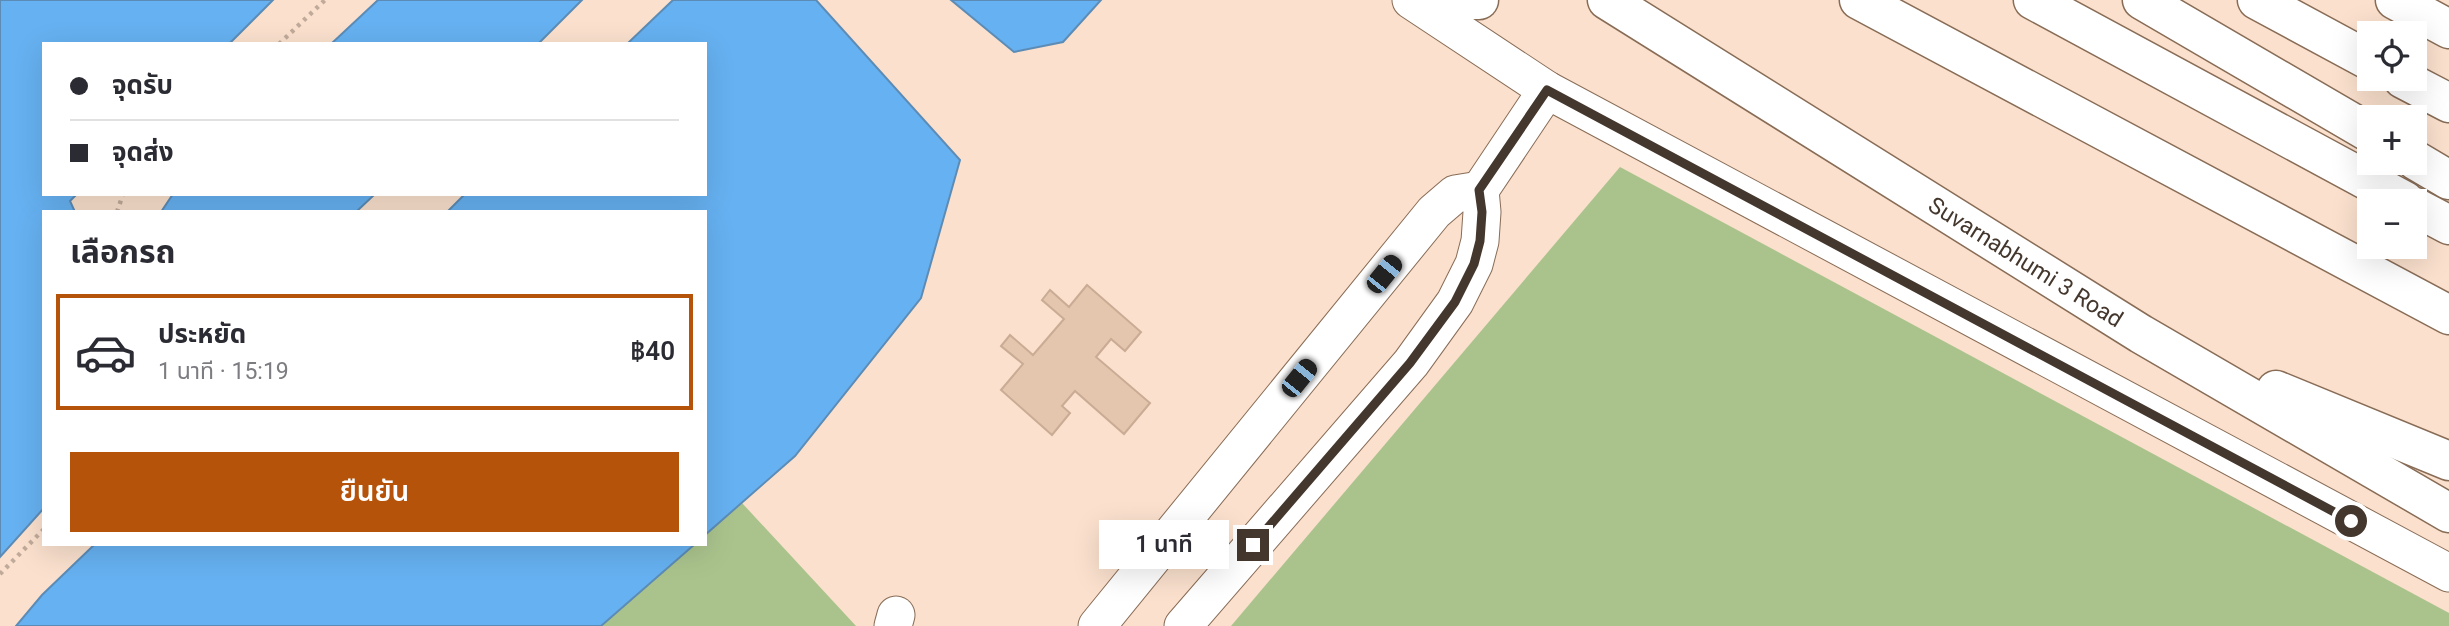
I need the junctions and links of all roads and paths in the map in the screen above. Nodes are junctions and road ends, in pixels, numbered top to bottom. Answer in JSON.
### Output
{"nodes":[{"id":1,"x":325,"y":0,"type":"edge"},
{"id":2,"x":1411,"y":0,"type":"edge"},
{"id":3,"x":1457,"y":0,"type":"edge"},
{"id":4,"x":1479,"y":0,"type":"edge"},
{"id":5,"x":1606,"y":0,"type":"edge"},
{"id":6,"x":1859,"y":0,"type":"edge"},
{"id":7,"x":2033,"y":0,"type":"edge"},
{"id":8,"x":2142,"y":0,"type":"edge"},
{"id":9,"x":2257,"y":0,"type":"edge"},
{"id":10,"x":2395,"y":0,"type":"edge"},
{"id":11,"x":2449,"y":29,"type":"edge"},
{"id":12,"x":281,"y":42,"type":"edge"},
{"id":13,"x":2357,"y":54,"type":"edge"},
{"id":14,"x":1547,"y":90,"type":"junction"},
{"id":15,"x":2426,"y":91,"type":"edge"},
{"id":16,"x":2449,"y":103,"type":"edge"},
{"id":17,"x":2357,"y":125,"type":"edge"},
{"id":18,"x":2427,"y":167,"type":"edge"},
{"id":19,"x":2449,"y":180,"type":"edge"},
{"id":20,"x":2383,"y":189,"type":"edge"},
{"id":21,"x":1479,"y":190,"type":"junction"},
{"id":22,"x":2427,"y":213,"type":"edge"},
{"id":23,"x":2449,"y":225,"type":"edge"},
{"id":24,"x":2449,"y":315,"type":"edge"},
{"id":25,"x":2141,"y":334,"type":"junction"},
{"id":26,"x":2449,"y":461,"type":"edge"},
{"id":27,"x":2449,"y":513,"type":"edge"},
{"id":28,"x":42,"y":531,"type":"edge"},
{"id":29,"x":2449,"y":573,"type":"edge"},
{"id":30,"x":0,"y":574,"type":"edge"},
{"id":31,"x":1097,"y":626,"type":"edge"},
{"id":32,"x":1183,"y":626,"type":"edge"}],
"edges":[{"from":1,"to":12,"type":"path"},
{"from":2,"to":14,"type":"street"},
{"from":3,"to":4,"type":"main road"},
{"from":5,"to":25,"type":"main road","name":"Suvarnabhumi 3 Road"},
{"from":6,"to":24,"type":"main road"},
{"from":7,"to":20,"type":"main road"},
{"from":8,"to":17,"type":"main road"},
{"from":9,"to":13,"type":"main road"},
{"from":10,"to":11,"type":"main road"},
{"from":14,"to":21,"type":"street"},
{"from":14,"to":29,"type":"street"},
{"from":15,"to":16,"type":"main road"},
{"from":18,"to":19,"type":"main road"},
{"from":21,"to":31,"type":"street"},
{"from":21,"to":32,"type":"street"},
{"from":22,"to":23,"type":"main road"},
{"from":25,"to":26,"type":"main road"},
{"from":25,"to":27,"type":"main road","name":"Suvarnabhumi 3 Road"},
{"from":28,"to":30,"type":"path"}]}
